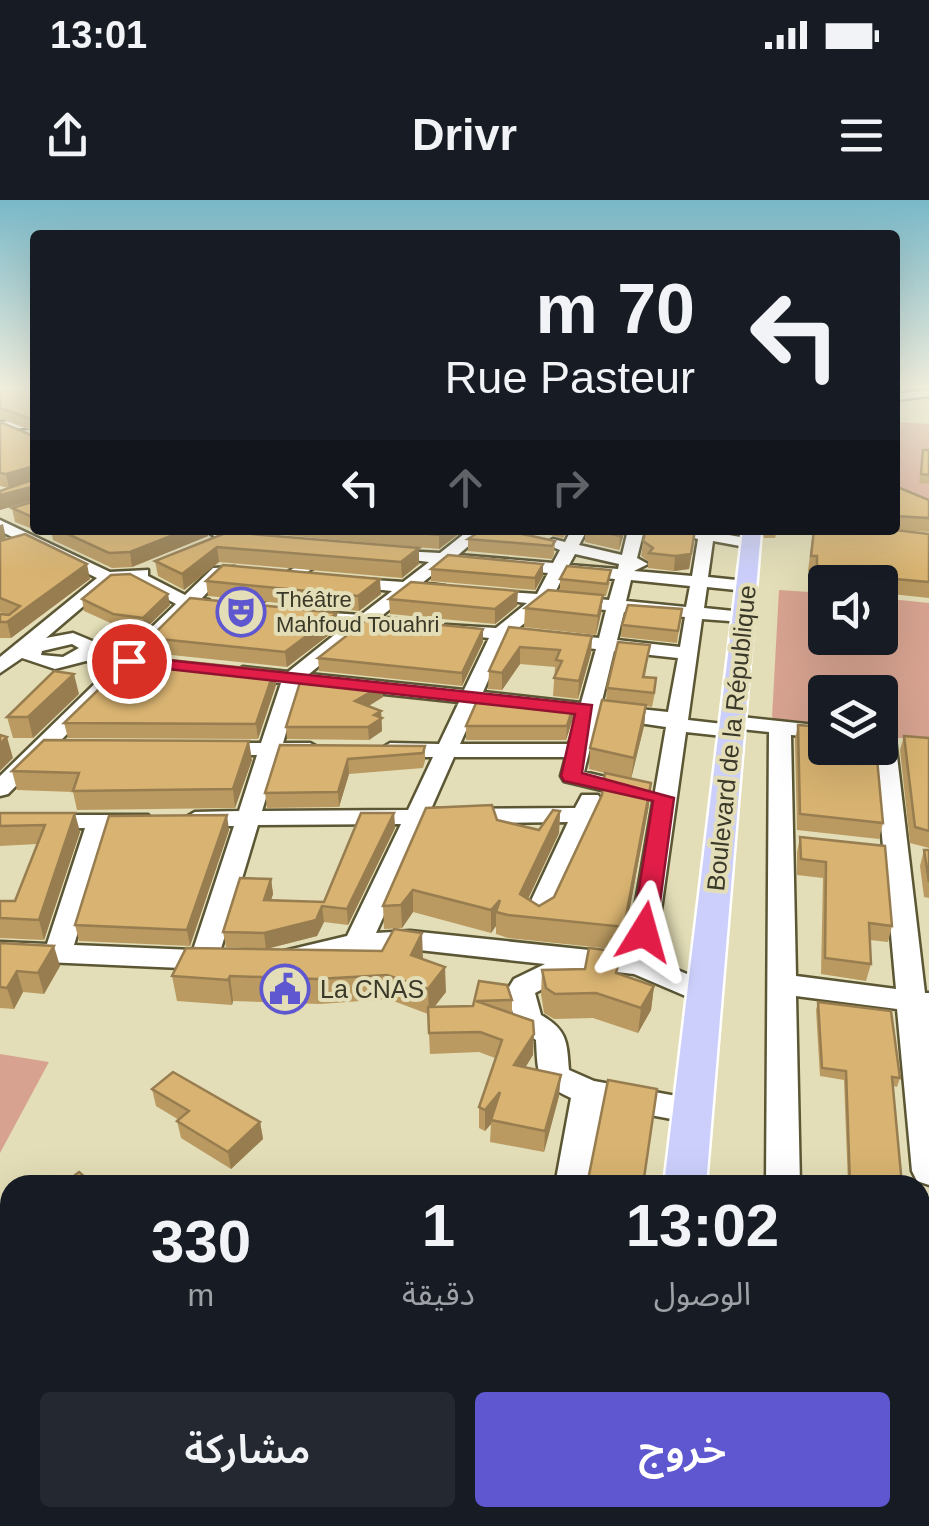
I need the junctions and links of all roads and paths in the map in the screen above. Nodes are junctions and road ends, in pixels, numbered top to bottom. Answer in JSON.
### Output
{"nodes":[{"id":1,"x":18,"y":513,"type":"edge"},
{"id":2,"x":0,"y":521,"type":"edge"},
{"id":3,"x":45,"y":535,"type":"edge"},
{"id":4,"x":473,"y":535,"type":"edge"},
{"id":5,"x":635,"y":535,"type":"edge"},
{"id":6,"x":701,"y":535,"type":"edge"},
{"id":7,"x":706,"y":536,"type":"junction"},
{"id":8,"x":751,"y":536,"type":"edge"},
{"id":9,"x":219,"y":537,"type":"edge"},
{"id":10,"x":573,"y":539,"type":"edge"},
{"id":11,"x":31,"y":540,"type":"junction"},
{"id":12,"x":536,"y":540,"type":"edge"},
{"id":13,"x":265,"y":541,"type":"edge"},
{"id":14,"x":301,"y":544,"type":"edge"},
{"id":15,"x":0,"y":548,"type":"edge"},
{"id":16,"x":353,"y":549,"type":"junction"},
{"id":17,"x":443,"y":558,"type":"junction"},
{"id":18,"x":167,"y":563,"type":"edge"},
{"id":19,"x":625,"y":568,"type":"junction"},
{"id":20,"x":558,"y":569,"type":"junction"},
{"id":21,"x":136,"y":576,"type":"junction"},
{"id":22,"x":108,"y":577,"type":"junction"},
{"id":23,"x":290,"y":577,"type":"junction"},
{"id":24,"x":698,"y":580,"type":"junction"},
{"id":25,"x":746,"y":586,"type":"junction"},
{"id":26,"x":408,"y":588,"type":"junction"},
{"id":27,"x":543,"y":599,"type":"junction"},
{"id":28,"x":187,"y":603,"type":"junction"},
{"id":29,"x":615,"y":606,"type":"junction"},
{"id":30,"x":241,"y":608,"type":"junction"},
{"id":31,"x":693,"y":612,"type":"junction"},
{"id":32,"x":743,"y":617,"type":"junction"},
{"id":33,"x":366,"y":621,"type":"junction"},
{"id":34,"x":500,"y":634,"type":"junction"},
{"id":35,"x":604,"y":644,"type":"junction"},
{"id":36,"x":28,"y":648,"type":"junction"},
{"id":37,"x":686,"y":652,"type":"junction"},
{"id":38,"x":129,"y":661,"type":"junction"},
{"id":39,"x":165,"y":664,"type":"edge"},
{"id":40,"x":0,"y":667,"type":"edge"},
{"id":41,"x":220,"y":670,"type":"edge"},
{"id":42,"x":292,"y":678,"type":"junction"},
{"id":43,"x":474,"y":698,"type":"junction"},
{"id":44,"x":586,"y":709,"type":"junction"},
{"id":45,"x":676,"y":718,"type":"junction"},
{"id":46,"x":732,"y":722,"type":"junction"},
{"id":47,"x":780,"y":727,"type":"junction"},
{"id":48,"x":808,"y":730,"type":"edge"},
{"id":49,"x":898,"y":740,"type":"edge"},
{"id":50,"x":914,"y":742,"type":"edge"},
{"id":51,"x":14,"y":748,"type":"dead end"},
{"id":52,"x":41,"y":748,"type":"junction"},
{"id":53,"x":79,"y":748,"type":"edge"},
{"id":54,"x":192,"y":749,"type":"edge"},
{"id":55,"x":268,"y":749,"type":"junction"},
{"id":56,"x":326,"y":749,"type":"edge"},
{"id":57,"x":364,"y":750,"type":"edge"},
{"id":58,"x":447,"y":750,"type":"junction"},
{"id":59,"x":575,"y":751,"type":"junction"},
{"id":60,"x":883,"y":765,"type":"edge"},
{"id":61,"x":595,"y":782,"type":"junction"},
{"id":62,"x":0,"y":789,"type":"edge"},
{"id":63,"x":664,"y":798,"type":"junction"},
{"id":64,"x":585,"y":815,"type":"junction"},
{"id":65,"x":418,"y":817,"type":"junction"},
{"id":66,"x":246,"y":819,"type":"junction"},
{"id":67,"x":99,"y":820,"type":"junction"},
{"id":68,"x":0,"y":822,"type":"edge"},
{"id":69,"x":888,"y":851,"type":"junction"},
{"id":70,"x":929,"y":856,"type":"edge"},
{"id":71,"x":536,"y":918,"type":"edge"},
{"id":72,"x":358,"y":943,"type":"junction"},
{"id":73,"x":0,"y":952,"type":"edge"},
{"id":74,"x":58,"y":953,"type":"junction"},
{"id":75,"x":577,"y":959,"type":"junction"},
{"id":76,"x":204,"y":960,"type":"junction"},
{"id":77,"x":639,"y":966,"type":"junction"},
{"id":78,"x":780,"y":984,"type":"junction"},
{"id":79,"x":705,"y":993,"type":"junction"},
{"id":80,"x":921,"y":1002,"type":"edge"},
{"id":81,"x":588,"y":1092,"type":"junction"},
{"id":82,"x":693,"y":1111,"type":"junction"},
{"id":83,"x":929,"y":1171,"type":"edge"},
{"id":84,"x":574,"y":1175,"type":"edge"},
{"id":85,"x":686,"y":1175,"type":"edge"},
{"id":86,"x":783,"y":1175,"type":"edge"}],
"edges":[{"from":1,"to":2,"type":"street"},
{"from":2,"to":11,"type":"street"},
{"from":3,"to":11,"type":"street"},
{"from":4,"to":17,"type":"street"},
{"from":5,"to":19,"type":"street"},
{"from":6,"to":7,"type":"street"},
{"from":7,"to":8,"type":"street"},
{"from":7,"to":24,"type":"street"},
{"from":8,"to":25,"type":"main road","name":"Boulevard de la République"},
{"from":9,"to":13,"type":"street"},
{"from":10,"to":12,"type":"street"},
{"from":10,"to":19,"type":"street"},
{"from":10,"to":20,"type":"street"},
{"from":11,"to":15,"type":"street"},
{"from":11,"to":22,"type":"street"},
{"from":14,"to":16,"type":"street"},
{"from":16,"to":17,"type":"street"},
{"from":16,"to":23,"type":"street"},
{"from":17,"to":20,"type":"street"},
{"from":17,"to":26,"type":"street"},
{"from":18,"to":21,"type":"street"},
{"from":19,"to":20,"type":"street"},
{"from":19,"to":24,"type":"street"},
{"from":19,"to":29,"type":"street"},
{"from":20,"to":27,"type":"street"},
{"from":21,"to":22,"type":"street"},
{"from":21,"to":28,"type":"street"},
{"from":22,"to":36,"type":"street"},
{"from":23,"to":26,"type":"street"},
{"from":23,"to":28,"type":"street"},
{"from":23,"to":30,"type":"street"},
{"from":24,"to":25,"type":"street"},
{"from":24,"to":31,"type":"street"},
{"from":25,"to":32,"type":"main road","name":"Boulevard de la République"},
{"from":26,"to":27,"type":"street"},
{"from":26,"to":33,"type":"street"},
{"from":27,"to":29,"type":"street"},
{"from":27,"to":34,"type":"street"},
{"from":28,"to":30,"type":"street"},
{"from":28,"to":38,"type":"street"},
{"from":29,"to":31,"type":"street"},
{"from":29,"to":35,"type":"street"},
{"from":30,"to":33,"type":"street"},
{"from":31,"to":32,"type":"street"},
{"from":31,"to":37,"type":"street"},
{"from":32,"to":46,"type":"main road","name":"Boulevard de la République"},
{"from":33,"to":34,"type":"street"},
{"from":33,"to":42,"type":"street"},
{"from":34,"to":35,"type":"street"},
{"from":34,"to":43,"type":"street"},
{"from":35,"to":37,"type":"street"},
{"from":35,"to":44,"type":"street"},
{"from":36,"to":38,"type":"street"},
{"from":36,"to":40,"type":"street"},
{"from":37,"to":45,"type":"street"},
{"from":38,"to":39,"type":"street"},
{"from":38,"to":52,"type":"street"},
{"from":41,"to":42,"type":"street"},
{"from":42,"to":43,"type":"street"},
{"from":42,"to":55,"type":"street"},
{"from":43,"to":44,"type":"street"},
{"from":43,"to":58,"type":"street"},
{"from":44,"to":45,"type":"street"},
{"from":44,"to":59,"type":"street"},
{"from":45,"to":46,"type":"street"},
{"from":45,"to":63,"type":"street"},
{"from":46,"to":47,"type":"street"},
{"from":46,"to":79,"type":"main road","name":"Boulevard de la République"},
{"from":47,"to":48,"type":"street"},
{"from":47,"to":78,"type":"street"},
{"from":49,"to":50,"type":"street"},
{"from":51,"to":52,"type":"street"},
{"from":52,"to":53,"type":"street"},
{"from":52,"to":62,"type":"street"},
{"from":54,"to":55,"type":"street"},
{"from":55,"to":56,"type":"street"},
{"from":55,"to":66,"type":"street"},
{"from":57,"to":58,"type":"street"},
{"from":58,"to":59,"type":"street"},
{"from":58,"to":65,"type":"street"},
{"from":59,"to":61,"type":"street"},
{"from":60,"to":69,"type":"street"},
{"from":61,"to":63,"type":"street"},
{"from":61,"to":64,"type":"street"},
{"from":63,"to":77,"type":"street"},
{"from":64,"to":65,"type":"street"},
{"from":64,"to":71,"type":"street"},
{"from":65,"to":66,"type":"street"},
{"from":65,"to":72,"type":"street"},
{"from":66,"to":67,"type":"street"},
{"from":66,"to":76,"type":"street"},
{"from":67,"to":68,"type":"street"},
{"from":67,"to":74,"type":"street"},
{"from":69,"to":70,"type":"street"},
{"from":69,"to":80,"type":"street"},
{"from":72,"to":75,"type":"street"},
{"from":72,"to":76,"type":"street"},
{"from":73,"to":74,"type":"street"},
{"from":74,"to":76,"type":"street"},
{"from":75,"to":77,"type":"street"},
{"from":75,"to":81,"type":"street"},
{"from":77,"to":79,"type":"street"},
{"from":78,"to":80,"type":"street"},
{"from":78,"to":86,"type":"street"},
{"from":79,"to":82,"type":"main road","name":"Boulevard de la République"},
{"from":80,"to":83,"type":"street"},
{"from":81,"to":82,"type":"street"},
{"from":81,"to":84,"type":"street"},
{"from":82,"to":85,"type":"main road","name":"Boulevard de la République"}]}
